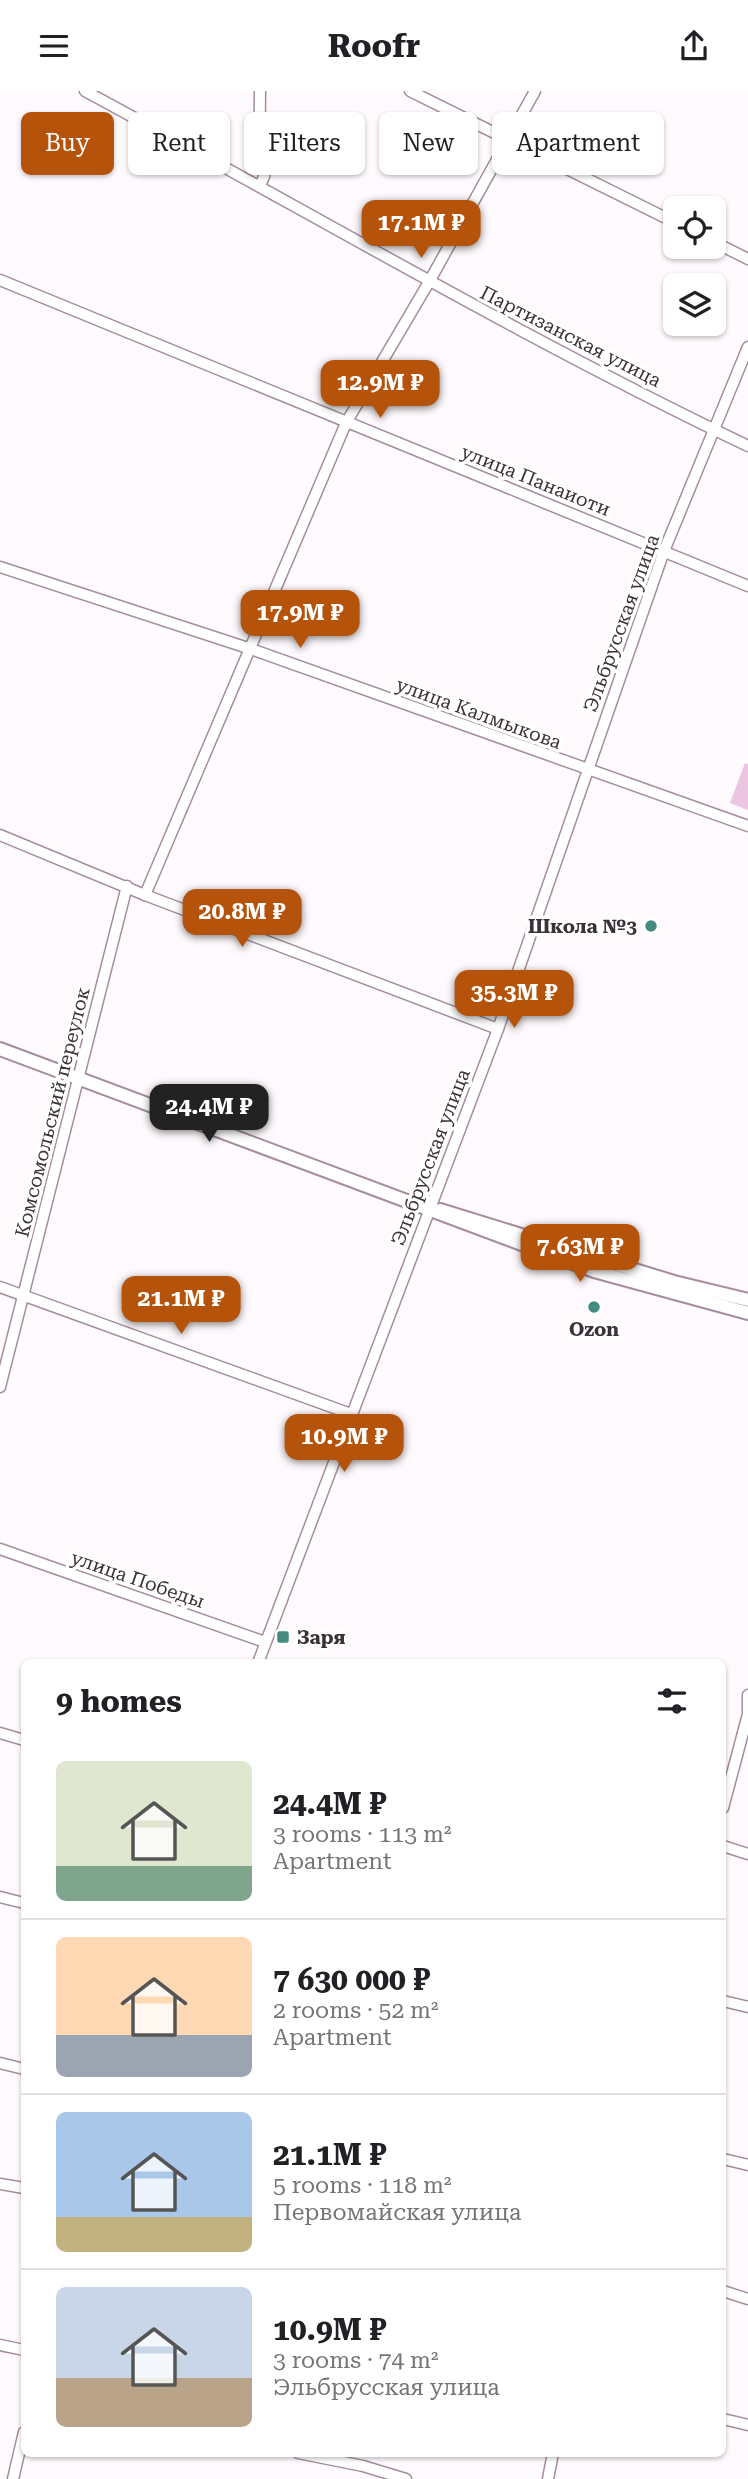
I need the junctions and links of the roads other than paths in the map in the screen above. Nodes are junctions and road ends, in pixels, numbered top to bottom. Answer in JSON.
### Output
{"nodes":[{"id":1,"x":85,"y":91,"type":"edge"},
{"id":2,"x":260,"y":91,"type":"edge"},
{"id":3,"x":410,"y":91,"type":"edge"},
{"id":4,"x":535,"y":91,"type":"edge"},
{"id":5,"x":523,"y":112,"type":"edge"},
{"id":6,"x":492,"y":131,"type":"edge"},
{"id":7,"x":492,"y":168,"type":"edge"},
{"id":8,"x":580,"y":175,"type":"edge"},
{"id":9,"x":260,"y":185,"type":"junction"},
{"id":10,"x":663,"y":216,"type":"edge"},
{"id":11,"x":726,"y":248,"type":"edge"},
{"id":12,"x":748,"y":259,"type":"edge"},
{"id":13,"x":0,"y":280,"type":"edge"},
{"id":14,"x":429,"y":282,"type":"junction"},
{"id":15,"x":748,"y":347,"type":"edge"},
{"id":16,"x":346,"y":422,"type":"junction"},
{"id":17,"x":712,"y":429,"type":"junction"},
{"id":18,"x":748,"y":446,"type":"edge"},
{"id":19,"x":664,"y":551,"type":"junction"},
{"id":20,"x":0,"y":567,"type":"edge"},
{"id":21,"x":748,"y":586,"type":"edge"},
{"id":22,"x":251,"y":649,"type":"junction"},
{"id":23,"x":587,"y":770,"type":"junction"},
{"id":24,"x":748,"y":825,"type":"edge"},
{"id":25,"x":0,"y":835,"type":"edge"},
{"id":26,"x":127,"y":886,"type":"junction"},
{"id":27,"x":145,"y":895,"type":"junction"},
{"id":28,"x":498,"y":1029,"type":"junction"},
{"id":29,"x":0,"y":1049,"type":"edge"},
{"id":30,"x":78,"y":1078,"type":"junction"},
{"id":31,"x":429,"y":1208,"type":"junction"},
{"id":32,"x":0,"y":1287,"type":"edge"},
{"id":33,"x":24,"y":1296,"type":"junction"},
{"id":34,"x":748,"y":1300,"type":"edge"},
{"id":35,"x":748,"y":1313,"type":"edge"},
{"id":36,"x":0,"y":1387,"type":"edge"},
{"id":37,"x":351,"y":1414,"type":"junction"},
{"id":38,"x":0,"y":1549,"type":"edge"},
{"id":39,"x":265,"y":1642,"type":"junction"},
{"id":40,"x":259,"y":1659,"type":"edge"},
{"id":41,"x":748,"y":1695,"type":"edge"},
{"id":42,"x":748,"y":1708,"type":"edge"},
{"id":43,"x":0,"y":1733,"type":"edge"},
{"id":44,"x":21,"y":1739,"type":"edge"},
{"id":45,"x":726,"y":1796,"type":"edge"},
{"id":46,"x":726,"y":1847,"type":"edge"},
{"id":47,"x":748,"y":1854,"type":"edge"},
{"id":48,"x":0,"y":1897,"type":"edge"},
{"id":49,"x":21,"y":1902,"type":"edge"},
{"id":50,"x":726,"y":2002,"type":"edge"},
{"id":51,"x":748,"y":2007,"type":"edge"},
{"id":52,"x":0,"y":2063,"type":"edge"},
{"id":53,"x":21,"y":2068,"type":"edge"},
{"id":54,"x":726,"y":2160,"type":"edge"},
{"id":55,"x":748,"y":2165,"type":"edge"},
{"id":56,"x":0,"y":2184,"type":"edge"},
{"id":57,"x":21,"y":2188,"type":"edge"},
{"id":58,"x":726,"y":2292,"type":"edge"},
{"id":59,"x":748,"y":2299,"type":"edge"},
{"id":60,"x":0,"y":2345,"type":"edge"},
{"id":61,"x":21,"y":2349,"type":"edge"},
{"id":62,"x":726,"y":2420,"type":"edge"},
{"id":63,"x":748,"y":2425,"type":"edge"},
{"id":64,"x":21,"y":2444,"type":"edge"},
{"id":65,"x":318,"y":2457,"type":"edge"},
{"id":66,"x":552,"y":2457,"type":"edge"},
{"id":67,"x":13,"y":2479,"type":"edge"},
{"id":68,"x":406,"y":2479,"type":"edge"},
{"id":69,"x":548,"y":2479,"type":"edge"}],
"edges":[{"from":1,"to":9,"type":"street","name":"Партизанская улица"},
{"from":2,"to":9,"type":"street"},
{"from":3,"to":6,"type":"street"},
{"from":4,"to":5,"type":"street"},
{"from":7,"to":14,"type":"street"},
{"from":8,"to":10,"type":"street"},
{"from":9,"to":14,"type":"street","name":"Партизанская улица"},
{"from":11,"to":12,"type":"street"},
{"from":13,"to":16,"type":"street","name":"улица Панаиоти"},
{"from":14,"to":16,"type":"street"},
{"from":14,"to":17,"type":"street","name":"Партизанская улица"},
{"from":15,"to":17,"type":"street","name":"Эльбрусская улица"},
{"from":16,"to":19,"type":"street","name":"улица Панаиоти"},
{"from":16,"to":22,"type":"street"},
{"from":17,"to":18,"type":"street","name":"Партизанская улица"},
{"from":17,"to":19,"type":"street","name":"Эльбрусская улица"},
{"from":19,"to":21,"type":"street","name":"улица Панаиоти"},
{"from":19,"to":23,"type":"street","name":"Эльбрусская улица"},
{"from":20,"to":22,"type":"street","name":"улица Калмыкова"},
{"from":22,"to":23,"type":"street","name":"улица Калмыкова"},
{"from":22,"to":27,"type":"street"},
{"from":23,"to":24,"type":"street","name":"улица Калмыкова"},
{"from":23,"to":28,"type":"street","name":"Эльбрусская улица"},
{"from":25,"to":26,"type":"street"},
{"from":26,"to":27,"type":"street"},
{"from":26,"to":30,"type":"street","name":"Комсомольский переулок"},
{"from":27,"to":28,"type":"street"},
{"from":28,"to":31,"type":"street","name":"Эльбрусская улица"},
{"from":29,"to":30,"type":"street"},
{"from":30,"to":31,"type":"street"},
{"from":30,"to":33,"type":"street","name":"Комсомольский переулок"},
{"from":31,"to":34,"type":"street"},
{"from":31,"to":35,"type":"street"},
{"from":31,"to":37,"type":"street","name":"Эльбрусская улица"},
{"from":32,"to":33,"type":"street"},
{"from":33,"to":36,"type":"street","name":"Комсомольский переулок"},
{"from":33,"to":37,"type":"street"},
{"from":37,"to":39,"type":"street","name":"Эльбрусская улица"},
{"from":38,"to":39,"type":"street","name":"улица Победы"},
{"from":39,"to":40,"type":"street","name":"Эльбрусская улица"},
{"from":41,"to":42,"type":"street"},
{"from":42,"to":45,"type":"street"},
{"from":43,"to":44,"type":"street"},
{"from":46,"to":47,"type":"street"},
{"from":48,"to":49,"type":"street"},
{"from":50,"to":51,"type":"street"},
{"from":52,"to":53,"type":"street"},
{"from":54,"to":55,"type":"street"},
{"from":56,"to":57,"type":"street"},
{"from":58,"to":59,"type":"street"},
{"from":60,"to":61,"type":"street"},
{"from":62,"to":63,"type":"street"},
{"from":64,"to":67,"type":"street"},
{"from":65,"to":68,"type":"street"},
{"from":66,"to":69,"type":"street"}]}
